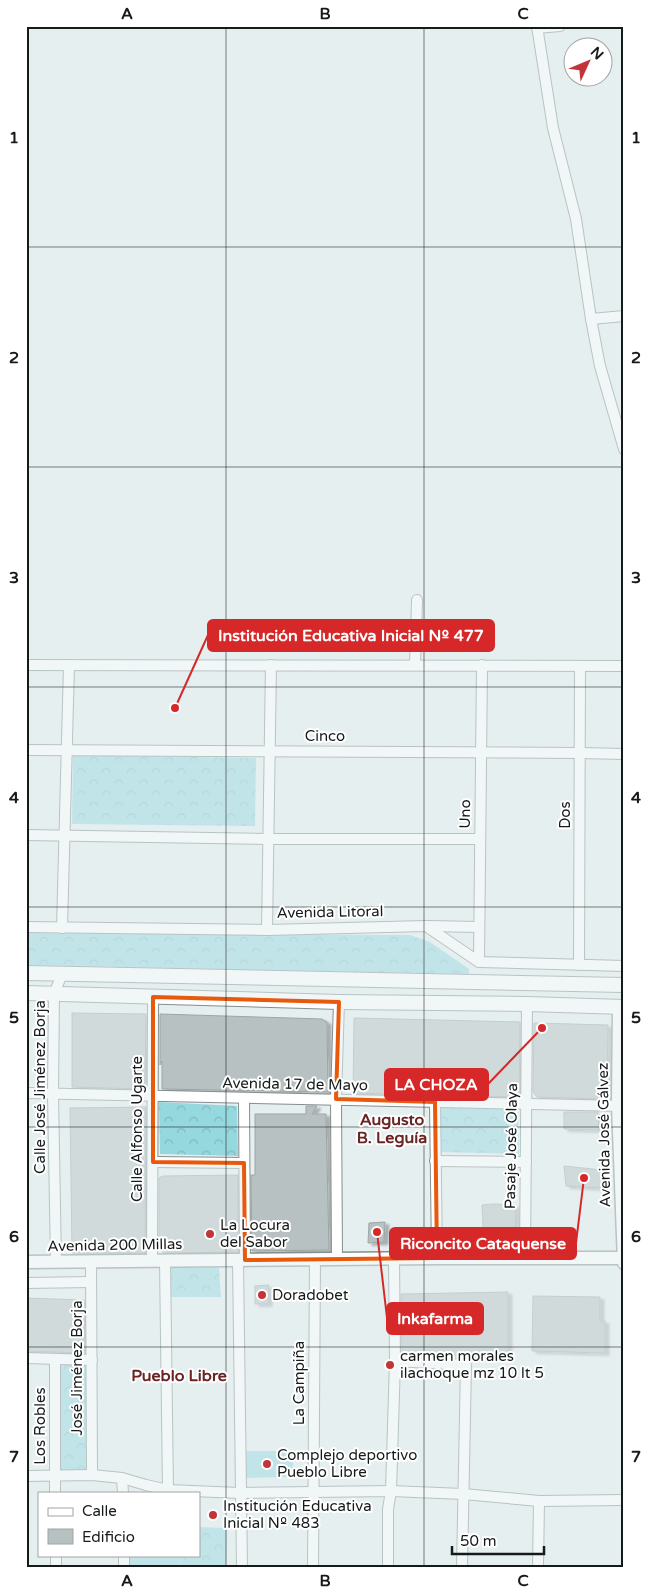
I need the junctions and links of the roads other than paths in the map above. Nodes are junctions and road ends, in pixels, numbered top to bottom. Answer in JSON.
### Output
{"nodes":[{"id":1,"x":560,"y":26,"type":"edge"},
{"id":2,"x":537,"y":27,"type":"edge"},
{"id":3,"x":624,"y":316,"type":"edge"},
{"id":4,"x":591,"y":319,"type":"junction"},
{"id":5,"x":624,"y":449,"type":"edge"},
{"id":6,"x":417,"y":600,"type":"dead end"},
{"id":7,"x":26,"y":665,"type":"edge"},
{"id":8,"x":69,"y":665,"type":"junction"},
{"id":9,"x":415,"y":665,"type":"junction"},
{"id":10,"x":482,"y":665,"type":"junction"},
{"id":11,"x":271,"y":666,"type":"junction"},
{"id":12,"x":580,"y":666,"type":"junction"},
{"id":13,"x":624,"y":666,"type":"edge"},
{"id":14,"x":26,"y":750,"type":"edge"},
{"id":15,"x":67,"y":750,"type":"junction"},
{"id":16,"x":270,"y":751,"type":"junction"},
{"id":17,"x":481,"y":752,"type":"junction"},
{"id":18,"x":580,"y":753,"type":"junction"},
{"id":19,"x":624,"y":754,"type":"edge"},
{"id":20,"x":26,"y":835,"type":"edge"},
{"id":21,"x":64,"y":835,"type":"junction"},
{"id":22,"x":268,"y":839,"type":"junction"},
{"id":23,"x":480,"y":840,"type":"junction"},
{"id":24,"x":426,"y":926,"type":"junction"},
{"id":25,"x":26,"y":927,"type":"edge"},
{"id":26,"x":479,"y":927,"type":"junction"},
{"id":27,"x":62,"y":928,"type":"junction"},
{"id":28,"x":267,"y":930,"type":"junction"},
{"id":29,"x":478,"y":962,"type":"junction"},
{"id":30,"x":579,"y":965,"type":"junction"},
{"id":31,"x":624,"y":966,"type":"edge"},
{"id":32,"x":26,"y":973,"type":"edge"},
{"id":33,"x":62,"y":974,"type":"junction"},
{"id":34,"x":624,"y":985,"type":"edge"},
{"id":35,"x":26,"y":993,"type":"edge"},
{"id":36,"x":54,"y":994,"type":"junction"},
{"id":37,"x":153,"y":996,"type":"junction"},
{"id":38,"x":339,"y":1002,"type":"junction"},
{"id":39,"x":527,"y":1004,"type":"junction"},
{"id":40,"x":621,"y":1007,"type":"edge"},
{"id":41,"x":26,"y":1093,"type":"edge"},
{"id":42,"x":53,"y":1094,"type":"junction"},
{"id":43,"x":152,"y":1096,"type":"junction"},
{"id":44,"x":244,"y":1098,"type":"junction"},
{"id":45,"x":336,"y":1100,"type":"junction"},
{"id":46,"x":435,"y":1102,"type":"junction"},
{"id":47,"x":527,"y":1104,"type":"junction"},
{"id":48,"x":621,"y":1106,"type":"edge"},
{"id":49,"x":622,"y":1157,"type":"edge"},
{"id":50,"x":435,"y":1161,"type":"junction"},
{"id":51,"x":153,"y":1162,"type":"junction"},
{"id":52,"x":526,"y":1162,"type":"junction"},
{"id":53,"x":244,"y":1163,"type":"junction"},
{"id":54,"x":436,"y":1258,"type":"junction"},
{"id":55,"x":624,"y":1258,"type":"edge"},
{"id":56,"x":315,"y":1259,"type":"junction"},
{"id":57,"x":338,"y":1259,"type":"junction"},
{"id":58,"x":394,"y":1259,"type":"junction"},
{"id":59,"x":525,"y":1259,"type":"junction"},
{"id":60,"x":241,"y":1260,"type":"junction"},
{"id":61,"x":91,"y":1261,"type":"junction"},
{"id":62,"x":158,"y":1261,"type":"junction"},
{"id":63,"x":26,"y":1262,"type":"edge"},
{"id":64,"x":56,"y":1262,"type":"junction"},
{"id":65,"x":624,"y":1263,"type":"edge"},
{"id":66,"x":91,"y":1282,"type":"junction"},
{"id":67,"x":26,"y":1283,"type":"edge"},
{"id":68,"x":26,"y":1358,"type":"edge"},
{"id":69,"x":55,"y":1359,"type":"junction"},
{"id":70,"x":92,"y":1360,"type":"junction"},
{"id":71,"x":396,"y":1361,"type":"junction"},
{"id":72,"x":92,"y":1475,"type":"junction"},
{"id":73,"x":26,"y":1476,"type":"edge"},
{"id":74,"x":56,"y":1476,"type":"junction"},
{"id":75,"x":122,"y":1478,"type":"junction"},
{"id":76,"x":168,"y":1490,"type":"junction"},
{"id":77,"x":391,"y":1491,"type":"junction"},
{"id":78,"x":56,"y":1492,"type":"edge"},
{"id":79,"x":123,"y":1492,"type":"edge"},
{"id":80,"x":314,"y":1492,"type":"junction"},
{"id":81,"x":240,"y":1493,"type":"junction"},
{"id":82,"x":463,"y":1494,"type":"junction"},
{"id":83,"x":624,"y":1500,"type":"edge"},
{"id":84,"x":538,"y":1501,"type":"junction"},
{"id":85,"x":242,"y":1568,"type":"edge"},
{"id":86,"x":313,"y":1568,"type":"edge"},
{"id":87,"x":388,"y":1568,"type":"edge"},
{"id":88,"x":462,"y":1568,"type":"edge"},
{"id":89,"x":538,"y":1568,"type":"edge"}],
"edges":[{"from":1,"to":2,"type":"street"},
{"from":2,"to":4,"type":"street"},
{"from":3,"to":4,"type":"street"},
{"from":4,"to":5,"type":"street"},
{"from":6,"to":9,"type":"street"},
{"from":7,"to":8,"type":"street"},
{"from":8,"to":11,"type":"street"},
{"from":8,"to":15,"type":"street"},
{"from":9,"to":10,"type":"street"},
{"from":9,"to":11,"type":"street"},
{"from":10,"to":12,"type":"street"},
{"from":10,"to":17,"type":"street","name":"Uno"},
{"from":11,"to":16,"type":"street"},
{"from":12,"to":13,"type":"street"},
{"from":12,"to":18,"type":"street","name":"Dos"},
{"from":14,"to":15,"type":"street","name":"Cinco"},
{"from":15,"to":16,"type":"street","name":"Cinco"},
{"from":15,"to":21,"type":"street"},
{"from":16,"to":17,"type":"street","name":"Cinco"},
{"from":16,"to":22,"type":"street"},
{"from":17,"to":18,"type":"street","name":"Cinco"},
{"from":17,"to":23,"type":"street","name":"Uno"},
{"from":18,"to":19,"type":"street","name":"Cinco"},
{"from":18,"to":30,"type":"street","name":"Dos"},
{"from":20,"to":21,"type":"street"},
{"from":21,"to":22,"type":"street"},
{"from":21,"to":27,"type":"street"},
{"from":22,"to":23,"type":"street"},
{"from":22,"to":28,"type":"street"},
{"from":23,"to":26,"type":"street","name":"Uno"},
{"from":24,"to":26,"type":"street","name":"Avenida Litoral"},
{"from":24,"to":28,"type":"street","name":"Avenida Litoral"},
{"from":24,"to":29,"type":"street"},
{"from":25,"to":27,"type":"street","name":"Avenida Litoral"},
{"from":26,"to":29,"type":"street","name":"Uno"},
{"from":27,"to":28,"type":"street","name":"Avenida Litoral"},
{"from":29,"to":30,"type":"street"},
{"from":30,"to":31,"type":"street"},
{"from":32,"to":33,"type":"main road"},
{"from":33,"to":34,"type":"main road"},
{"from":33,"to":36,"type":"street","name":"Calle José Jiménez Borja"},
{"from":35,"to":36,"type":"main road"},
{"from":36,"to":37,"type":"main road"},
{"from":36,"to":42,"type":"street","name":"Calle José Jiménez Borja"},
{"from":37,"to":38,"type":"main road"},
{"from":37,"to":43,"type":"street","name":"Calle Alfonso Ugarte"},
{"from":38,"to":39,"type":"main road"},
{"from":38,"to":45,"type":"street"},
{"from":39,"to":40,"type":"main road"},
{"from":39,"to":47,"type":"street","name":"Pasaje José Olaya"},
{"from":40,"to":48,"type":"street","name":"Avenida José Gálvez"},
{"from":41,"to":42,"type":"street","name":"Avenida 17 de Mayo"},
{"from":42,"to":43,"type":"street","name":"Avenida 17 de Mayo"},
{"from":42,"to":64,"type":"street","name":"Calle José Jiménez Borja"},
{"from":43,"to":44,"type":"street","name":"Avenida 17 de Mayo"},
{"from":43,"to":51,"type":"street","name":"Calle Alfonso Ugarte"},
{"from":44,"to":45,"type":"street","name":"Avenida 17 de Mayo"},
{"from":44,"to":53,"type":"street"},
{"from":45,"to":46,"type":"street","name":"Avenida 17 de Mayo"},
{"from":45,"to":57,"type":"street"},
{"from":46,"to":47,"type":"street","name":"Avenida 17 de Mayo"},
{"from":46,"to":50,"type":"street"},
{"from":47,"to":48,"type":"street","name":"Avenida 17 de Mayo"},
{"from":47,"to":52,"type":"street","name":"Pasaje José Olaya"},
{"from":48,"to":49,"type":"street","name":"Avenida José Gálvez"},
{"from":49,"to":55,"type":"street","name":"Avenida José Gálvez"},
{"from":50,"to":52,"type":"street"},
{"from":50,"to":54,"type":"street"},
{"from":51,"to":53,"type":"street"},
{"from":51,"to":62,"type":"street","name":"Calle Alfonso Ugarte"},
{"from":52,"to":59,"type":"street","name":"Pasaje José Olaya"},
{"from":53,"to":60,"type":"street"},
{"from":54,"to":58,"type":"street","name":"Avenida 200 Millas"},
{"from":54,"to":59,"type":"street","name":"Avenida 200 Millas"},
{"from":55,"to":59,"type":"street","name":"Avenida 200 Millas"},
{"from":55,"to":65,"type":"street","name":"Avenida José Gálvez"},
{"from":56,"to":57,"type":"street","name":"Avenida 200 Millas"},
{"from":56,"to":60,"type":"street","name":"Avenida 200 Millas"},
{"from":56,"to":80,"type":"street","name":"La Campiña"},
{"from":57,"to":58,"type":"street","name":"Avenida 200 Millas"},
{"from":58,"to":71,"type":"street"},
{"from":60,"to":62,"type":"street","name":"Avenida 200 Millas"},
{"from":60,"to":81,"type":"street"},
{"from":61,"to":62,"type":"street","name":"Avenida 200 Millas"},
{"from":61,"to":64,"type":"street","name":"Avenida 200 Millas"},
{"from":61,"to":66,"type":"street","name":"José Jiménez Borja"},
{"from":62,"to":76,"type":"street","name":"Calle Alfonso Ugarte"},
{"from":63,"to":64,"type":"street","name":"Avenida 200 Millas"},
{"from":66,"to":67,"type":"street"},
{"from":66,"to":70,"type":"street","name":"José Jiménez Borja"},
{"from":68,"to":69,"type":"street"},
{"from":69,"to":70,"type":"street"},
{"from":69,"to":74,"type":"street","name":"Los Robles"},
{"from":70,"to":72,"type":"street","name":"José Jiménez Borja"},
{"from":71,"to":77,"type":"street"},
{"from":71,"to":82,"type":"street"},
{"from":72,"to":74,"type":"street"},
{"from":72,"to":75,"type":"street"},
{"from":73,"to":74,"type":"street"},
{"from":74,"to":78,"type":"street","name":"Los Robles"},
{"from":75,"to":76,"type":"street"},
{"from":75,"to":79,"type":"street"},
{"from":76,"to":81,"type":"street"},
{"from":77,"to":80,"type":"street"},
{"from":77,"to":82,"type":"street"},
{"from":77,"to":87,"type":"street"},
{"from":80,"to":81,"type":"street"},
{"from":80,"to":86,"type":"street","name":"La Campiña"},
{"from":81,"to":85,"type":"street"},
{"from":82,"to":84,"type":"street"},
{"from":82,"to":88,"type":"street"},
{"from":83,"to":84,"type":"street"},
{"from":84,"to":89,"type":"street"}]}
